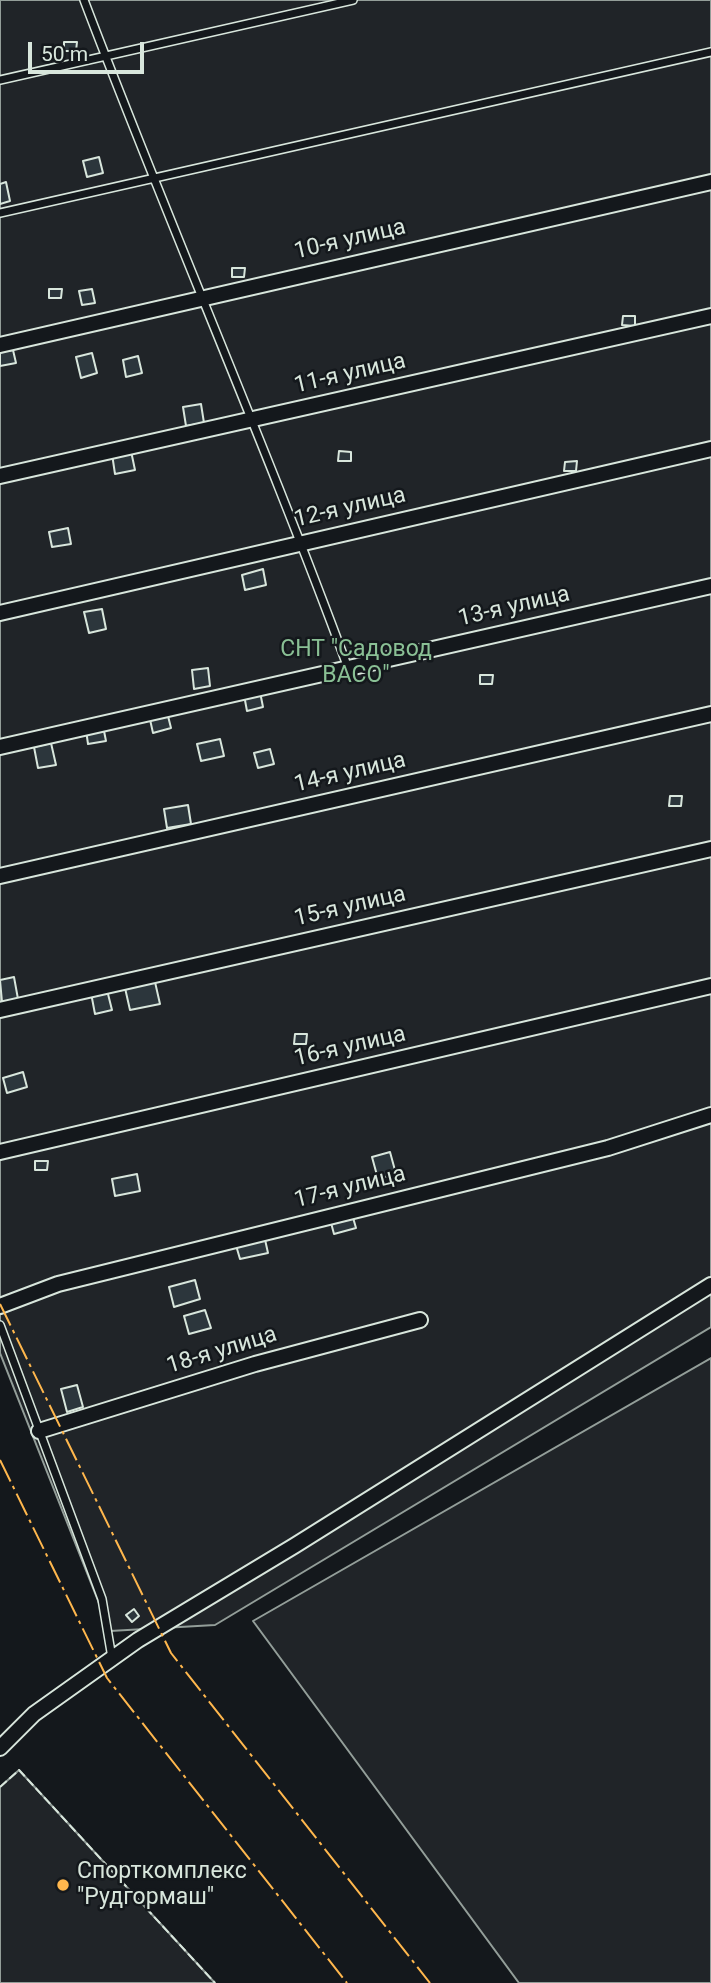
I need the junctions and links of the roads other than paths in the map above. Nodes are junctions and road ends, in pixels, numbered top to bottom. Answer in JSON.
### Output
{"nodes":[{"id":1,"x":83,"y":0,"type":"edge"},
{"id":2,"x":353,"y":0,"type":"edge"},
{"id":3,"x":711,"y":52,"type":"edge"},
{"id":4,"x":105,"y":56,"type":"junction"},
{"id":5,"x":0,"y":80,"type":"edge"},
{"id":6,"x":153,"y":178,"type":"junction"},
{"id":7,"x":711,"y":182,"type":"edge"},
{"id":8,"x":0,"y":213,"type":"edge"},
{"id":9,"x":201,"y":298,"type":"junction"},
{"id":10,"x":711,"y":316,"type":"edge"},
{"id":11,"x":0,"y":345,"type":"edge"},
{"id":12,"x":250,"y":419,"type":"junction"},
{"id":13,"x":711,"y":449,"type":"edge"},
{"id":14,"x":0,"y":476,"type":"edge"},
{"id":15,"x":302,"y":542,"type":"junction"},
{"id":16,"x":711,"y":586,"type":"edge"},
{"id":17,"x":0,"y":613,"type":"edge"},
{"id":18,"x":348,"y":668,"type":"junction"},
{"id":19,"x":711,"y":714,"type":"edge"},
{"id":20,"x":0,"y":747,"type":"edge"},
{"id":21,"x":711,"y":849,"type":"edge"},
{"id":22,"x":0,"y":876,"type":"edge"},
{"id":23,"x":711,"y":986,"type":"edge"},
{"id":24,"x":0,"y":1010,"type":"edge"},
{"id":25,"x":711,"y":1115,"type":"edge"},
{"id":26,"x":0,"y":1153,"type":"edge"},
{"id":27,"x":711,"y":1284,"type":"edge"},
{"id":28,"x":0,"y":1306,"type":"edge"},
{"id":29,"x":420,"y":1320,"type":"dead end"},
{"id":30,"x":0,"y":1325,"type":"edge"},
{"id":31,"x":39,"y":1431,"type":"junction"},
{"id":32,"x":112,"y":1658,"type":"junction"},
{"id":33,"x":0,"y":1748,"type":"edge"}],
"edges":[{"from":1,"to":4,"type":"lane"},
{"from":2,"to":4,"type":"lane"},
{"from":3,"to":6,"type":"lane"},
{"from":4,"to":5,"type":"lane"},
{"from":4,"to":6,"type":"lane"},
{"from":6,"to":8,"type":"lane"},
{"from":6,"to":9,"type":"lane"},
{"from":7,"to":9,"type":"street","name":"10-я улица"},
{"from":9,"to":11,"type":"street","name":"10-я улица"},
{"from":9,"to":12,"type":"lane"},
{"from":10,"to":12,"type":"street","name":"11-я улица"},
{"from":12,"to":14,"type":"street","name":"11-я улица"},
{"from":12,"to":15,"type":"lane"},
{"from":13,"to":15,"type":"street","name":"12-я улица"},
{"from":15,"to":17,"type":"street","name":"12-я улица"},
{"from":15,"to":18,"type":"lane"},
{"from":16,"to":18,"type":"street","name":"13-я улица"},
{"from":18,"to":20,"type":"street","name":"13-я улица"},
{"from":19,"to":22,"type":"street","name":"14-я улица"},
{"from":21,"to":24,"type":"street","name":"15-я улица"},
{"from":23,"to":26,"type":"street","name":"16-я улица"},
{"from":25,"to":28,"type":"street","name":"17-я улица"},
{"from":27,"to":32,"type":"street"},
{"from":29,"to":31,"type":"street","name":"18-я улица"},
{"from":30,"to":31,"type":"lane"},
{"from":31,"to":32,"type":"lane"},
{"from":32,"to":33,"type":"street"}]}
